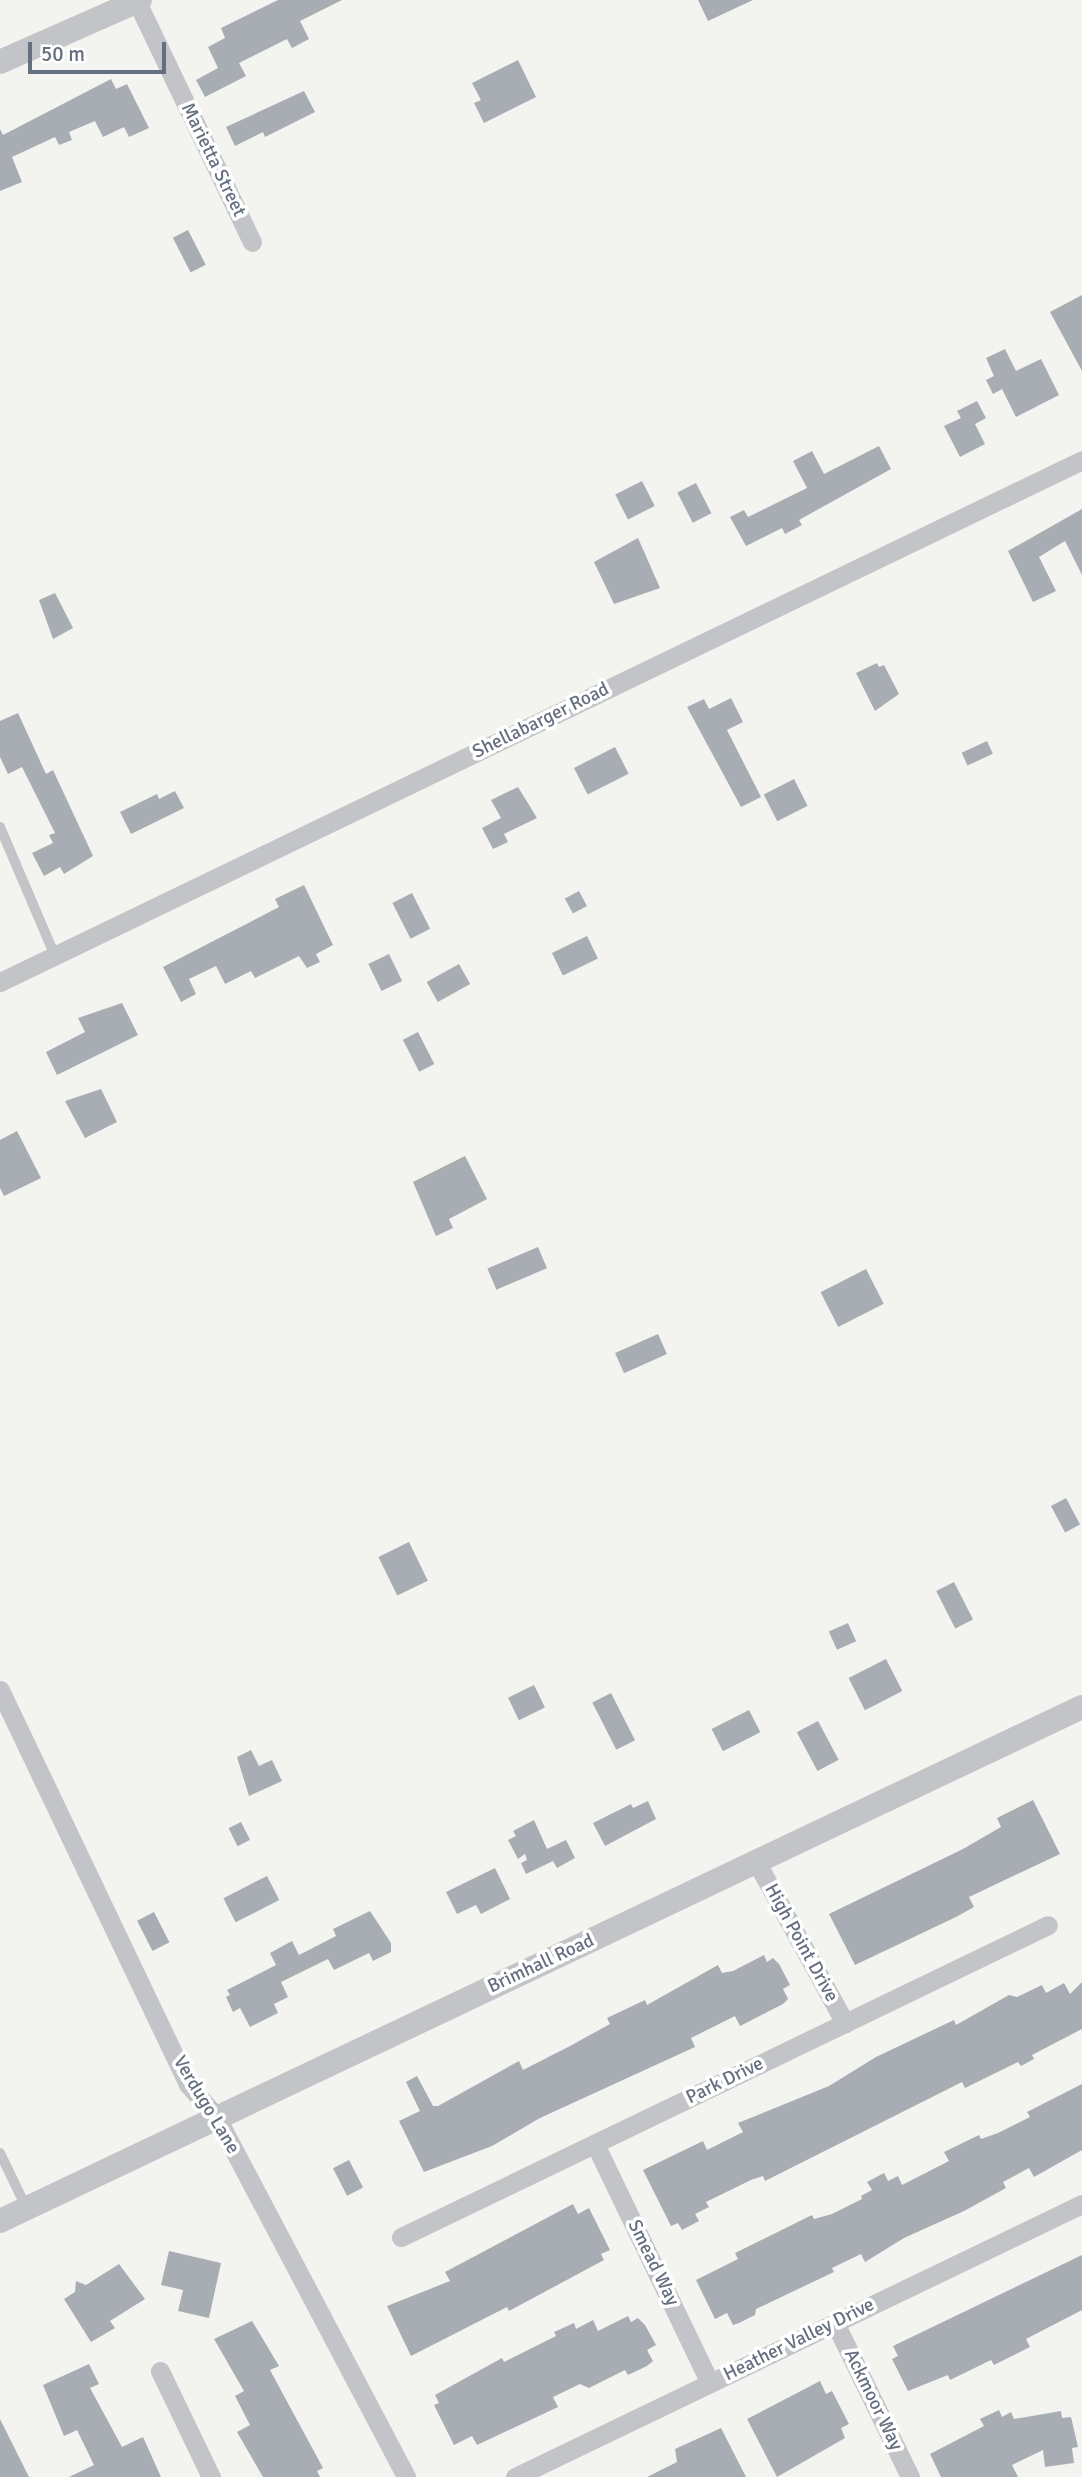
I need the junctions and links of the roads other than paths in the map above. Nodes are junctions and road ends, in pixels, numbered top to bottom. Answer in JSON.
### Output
{"nodes":[{"id":1,"x":138,"y":1,"type":"edge"},
{"id":2,"x":0,"y":62,"type":"edge"},
{"id":3,"x":252,"y":242,"type":"dead end"},
{"id":4,"x":1080,"y":465,"type":"edge"},
{"id":5,"x":0,"y":827,"type":"edge"},
{"id":6,"x":55,"y":956,"type":"junction"},
{"id":7,"x":0,"y":982,"type":"edge"},
{"id":8,"x":0,"y":1690,"type":"edge"},
{"id":9,"x":1082,"y":1707,"type":"edge"},
{"id":10,"x":757,"y":1863,"type":"junction"},
{"id":11,"x":1048,"y":1925,"type":"dead end"},
{"id":12,"x":845,"y":2023,"type":"junction"},
{"id":13,"x":217,"y":2118,"type":"junction"},
{"id":14,"x":595,"y":2144,"type":"junction"},
{"id":15,"x":0,"y":2153,"type":"edge"},
{"id":16,"x":1082,"y":2204,"type":"edge"},
{"id":17,"x":26,"y":2208,"type":"junction"},
{"id":18,"x":0,"y":2221,"type":"edge"},
{"id":19,"x":401,"y":2237,"type":"dead end"},
{"id":20,"x":835,"y":2323,"type":"junction"},
{"id":21,"x":160,"y":2371,"type":"dead end"},
{"id":22,"x":710,"y":2383,"type":"junction"},
{"id":23,"x":211,"y":2477,"type":"edge"},
{"id":24,"x":406,"y":2477,"type":"edge"},
{"id":25,"x":515,"y":2477,"type":"edge"},
{"id":26,"x":910,"y":2477,"type":"edge"}],
"edges":[{"from":1,"to":2,"type":"street"},
{"from":1,"to":3,"type":"street","name":"Marietta Street"},
{"from":4,"to":6,"type":"street","name":"Shellabarger Road"},
{"from":5,"to":6,"type":"lane"},
{"from":6,"to":7,"type":"street","name":"Shellabarger Road"},
{"from":8,"to":13,"type":"street","name":"Verdugo Lane"},
{"from":9,"to":10,"type":"street","name":"Brimhall Road"},
{"from":10,"to":12,"type":"street","name":"High Point Drive"},
{"from":10,"to":13,"type":"street","name":"Brimhall Road"},
{"from":11,"to":12,"type":"street","name":"Park Drive"},
{"from":12,"to":14,"type":"street","name":"Park Drive"},
{"from":13,"to":17,"type":"street","name":"Brimhall Road"},
{"from":13,"to":24,"type":"street","name":"Verdugo Lane"},
{"from":14,"to":19,"type":"street","name":"Park Drive"},
{"from":14,"to":22,"type":"street","name":"Smead Way"},
{"from":15,"to":17,"type":"lane"},
{"from":16,"to":20,"type":"street","name":"Heather Valley Drive"},
{"from":17,"to":18,"type":"street","name":"Brimhall Road"},
{"from":20,"to":22,"type":"street","name":"Heather Valley Drive"},
{"from":20,"to":26,"type":"street","name":"Ackmoor Way"},
{"from":21,"to":23,"type":"street"},
{"from":22,"to":25,"type":"street","name":"Heather Valley Drive"}]}
